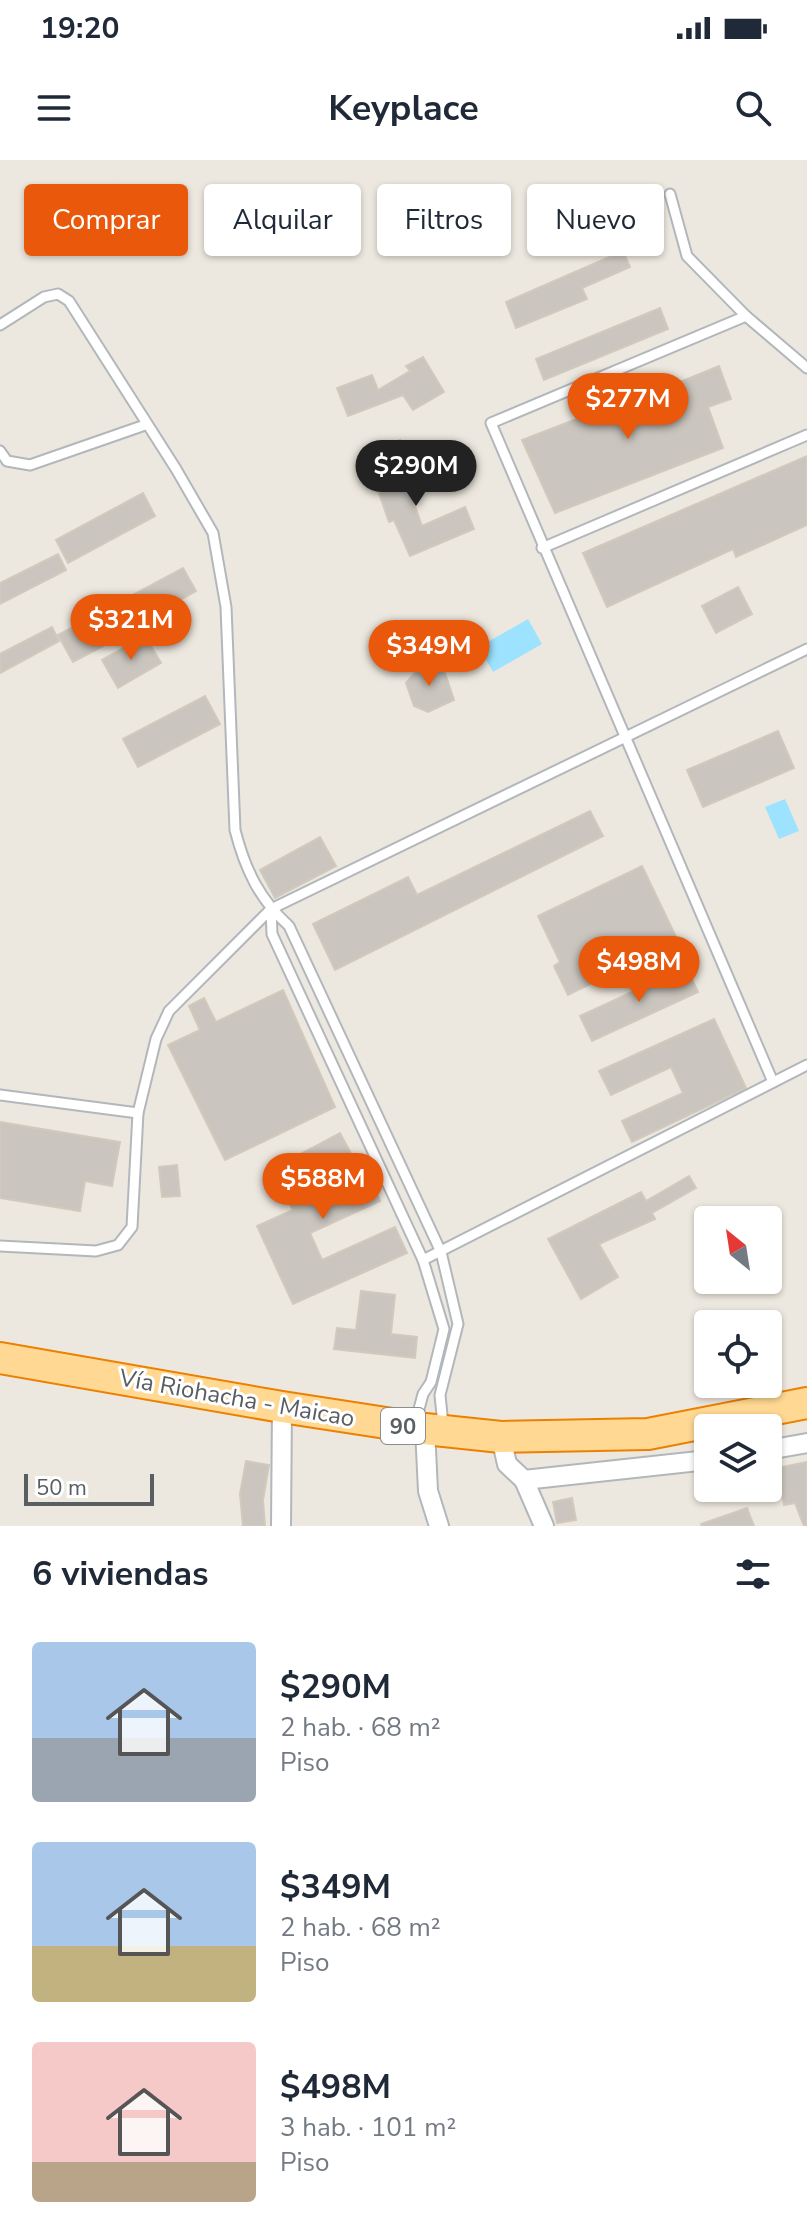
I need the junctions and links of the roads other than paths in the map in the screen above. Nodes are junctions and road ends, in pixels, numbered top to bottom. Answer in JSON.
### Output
{"nodes":[{"id":1,"x":670,"y":194,"type":"dead end"},
{"id":2,"x":746,"y":316,"type":"junction"},
{"id":3,"x":0,"y":325,"type":"edge"},
{"id":4,"x":807,"y":368,"type":"edge"},
{"id":5,"x":145,"y":425,"type":"junction"},
{"id":6,"x":807,"y":435,"type":"edge"},
{"id":7,"x":0,"y":451,"type":"edge"},
{"id":8,"x":542,"y":548,"type":"junction"},
{"id":9,"x":807,"y":649,"type":"edge"},
{"id":10,"x":624,"y":737,"type":"junction"},
{"id":11,"x":271,"y":909,"type":"junction"},
{"id":12,"x":807,"y":1065,"type":"edge"},
{"id":13,"x":773,"y":1082,"type":"junction"},
{"id":14,"x":0,"y":1095,"type":"edge"},
{"id":15,"x":138,"y":1113,"type":"junction"},
{"id":16,"x":0,"y":1246,"type":"edge"},
{"id":17,"x":441,"y":1252,"type":"junction"},
{"id":18,"x":423,"y":1260,"type":"junction"},
{"id":19,"x":0,"y":1358,"type":"edge"},
{"id":20,"x":423,"y":1394,"type":"junction"},
{"id":21,"x":440,"y":1395,"type":"junction"},
{"id":22,"x":807,"y":1403,"type":"edge"},
{"id":23,"x":282,"y":1407,"type":"junction"},
{"id":24,"x":428,"y":1430,"type":"junction"},
{"id":25,"x":501,"y":1437,"type":"junction"},
{"id":26,"x":807,"y":1443,"type":"edge"},
{"id":27,"x":782,"y":1447,"type":"edge"},
{"id":28,"x":694,"y":1462,"type":"edge"},
{"id":29,"x":524,"y":1480,"type":"junction"},
{"id":30,"x":281,"y":1526,"type":"edge"},
{"id":31,"x":439,"y":1526,"type":"edge"},
{"id":32,"x":544,"y":1526,"type":"edge"}],
"edges":[{"from":1,"to":2,"type":"lane"},
{"from":2,"to":4,"type":"lane"},
{"from":2,"to":8,"type":"lane"},
{"from":3,"to":5,"type":"lane"},
{"from":5,"to":7,"type":"lane"},
{"from":5,"to":11,"type":"lane"},
{"from":6,"to":8,"type":"lane"},
{"from":8,"to":10,"type":"lane"},
{"from":9,"to":10,"type":"lane"},
{"from":10,"to":11,"type":"lane"},
{"from":10,"to":13,"type":"lane"},
{"from":11,"to":15,"type":"lane"},
{"from":11,"to":17,"type":"lane"},
{"from":11,"to":18,"type":"lane"},
{"from":12,"to":13,"type":"lane"},
{"from":13,"to":17,"type":"lane"},
{"from":14,"to":15,"type":"lane"},
{"from":15,"to":16,"type":"lane"},
{"from":17,"to":18,"type":"lane"},
{"from":17,"to":21,"type":"lane"},
{"from":18,"to":20,"type":"lane"},
{"from":19,"to":23,"type":"highway","name":"Vía Riohacha - Maicao","number":"90"},
{"from":20,"to":21,"type":"lane"},
{"from":20,"to":24,"type":"lane"},
{"from":21,"to":24,"type":"lane"},
{"from":22,"to":25,"type":"highway","name":"Vía Riohacha - Maicao","number":"90"},
{"from":23,"to":24,"type":"highway","name":"Vía Riohacha - Maicao","number":"90"},
{"from":23,"to":30,"type":"street"},
{"from":24,"to":25,"type":"highway","name":"Vía Riohacha - Maicao","number":"90"},
{"from":24,"to":31,"type":"street"},
{"from":25,"to":29,"type":"street"},
{"from":26,"to":27,"type":"street"},
{"from":28,"to":29,"type":"street"},
{"from":29,"to":32,"type":"street"}]}
